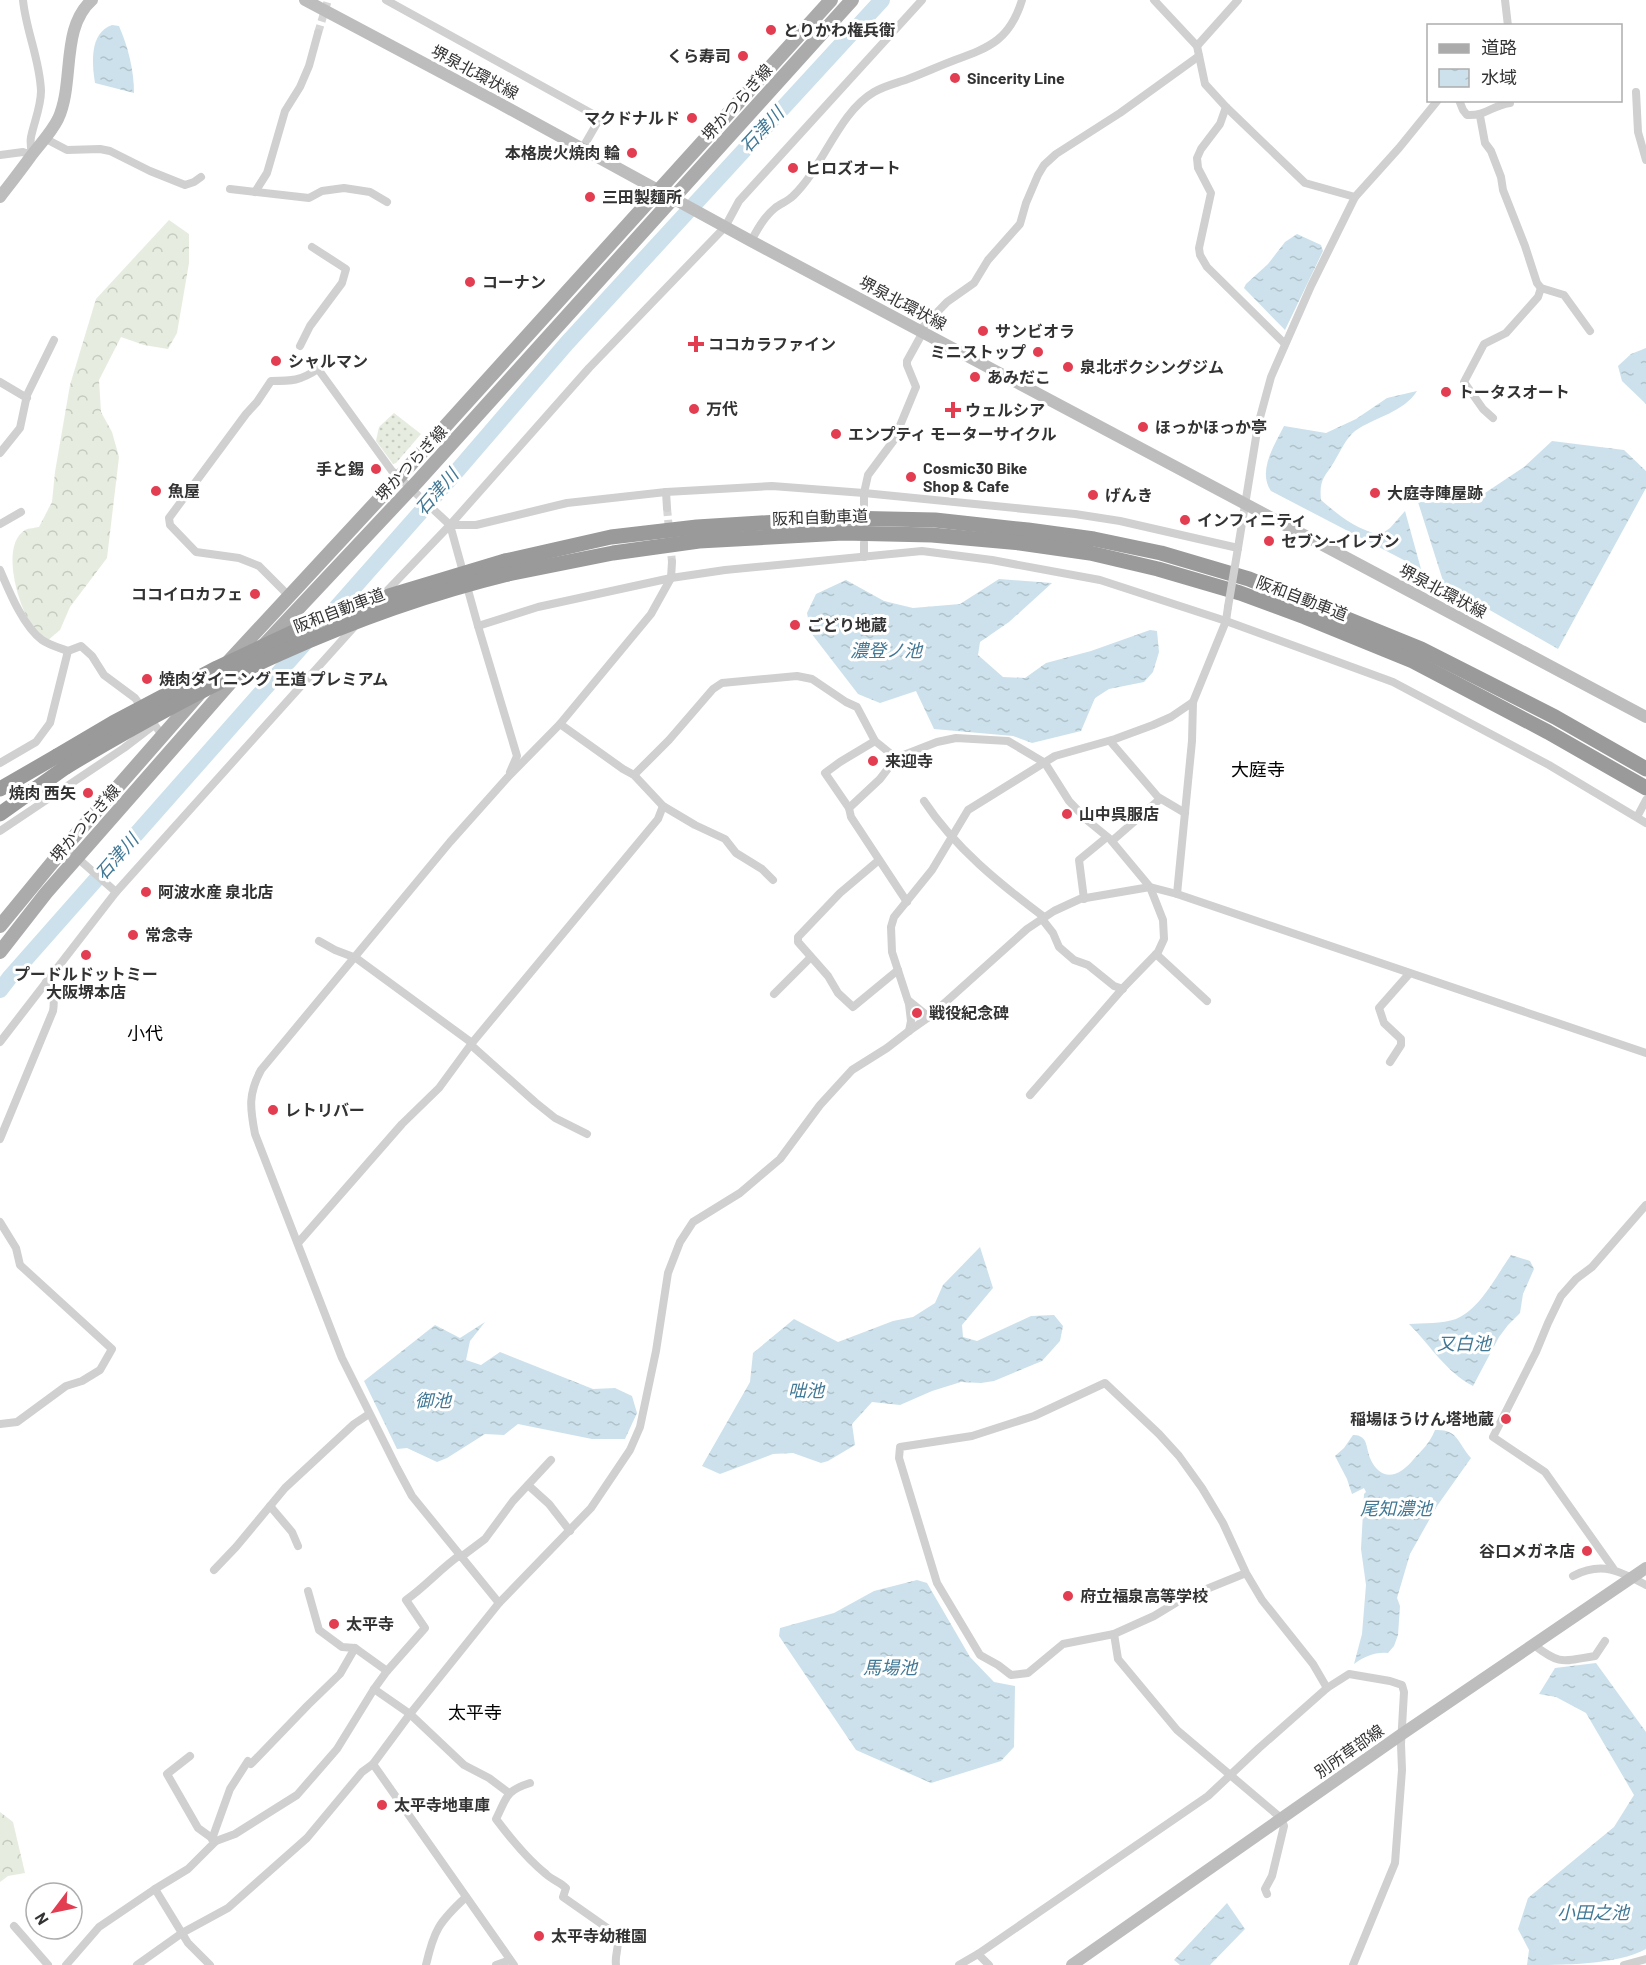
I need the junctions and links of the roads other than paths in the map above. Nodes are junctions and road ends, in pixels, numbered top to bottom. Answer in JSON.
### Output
{"nodes":[{"id":1,"x":23,"y":0,"type":"edge"},
{"id":2,"x":92,"y":0,"type":"edge"},
{"id":3,"x":305,"y":0,"type":"edge"},
{"id":4,"x":386,"y":0,"type":"edge"},
{"id":5,"x":852,"y":0,"type":"edge"},
{"id":6,"x":922,"y":0,"type":"edge"},
{"id":7,"x":1022,"y":0,"type":"edge"},
{"id":8,"x":1154,"y":0,"type":"edge"},
{"id":9,"x":1238,"y":0,"type":"edge"},
{"id":10,"x":1505,"y":0,"type":"edge"},
{"id":11,"x":828,"y":1,"type":"edge"},
{"id":12,"x":1508,"y":24,"type":"edge"},
{"id":13,"x":318,"y":33,"type":"tunnel mouth"},
{"id":14,"x":1197,"y":46,"type":"junction"},
{"id":15,"x":1199,"y":56,"type":"junction"},
{"id":16,"x":1636,"y":92,"type":"dead end"},
{"id":17,"x":1436,"y":102,"type":"edge"},
{"id":18,"x":1461,"y":102,"type":"edge"},
{"id":19,"x":1510,"y":103,"type":"dead end"},
{"id":20,"x":1226,"y":106,"type":"junction"},
{"id":21,"x":1480,"y":116,"type":"junction"},
{"id":22,"x":46,"y":139,"type":"junction"},
{"id":23,"x":582,"y":149,"type":"junction"},
{"id":24,"x":0,"y":155,"type":"edge"},
{"id":25,"x":32,"y":155,"type":"junction"},
{"id":26,"x":1646,"y":160,"type":"edge"},
{"id":27,"x":201,"y":177,"type":"dead end"},
{"id":28,"x":231,"y":189,"type":"dead end"},
{"id":29,"x":658,"y":191,"type":"junction"},
{"id":30,"x":255,"y":192,"type":"junction"},
{"id":31,"x":0,"y":197,"type":"edge"},
{"id":32,"x":1355,"y":197,"type":"junction"},
{"id":33,"x":672,"y":199,"type":"junction"},
{"id":34,"x":387,"y":202,"type":"dead end"},
{"id":35,"x":720,"y":224,"type":"junction"},
{"id":36,"x":751,"y":241,"type":"junction"},
{"id":37,"x":312,"y":247,"type":"dead end"},
{"id":38,"x":1540,"y":288,"type":"junction"},
{"id":39,"x":1590,"y":330,"type":"dead end"},
{"id":40,"x":922,"y":331,"type":"junction"},
{"id":41,"x":54,"y":340,"type":"dead end"},
{"id":42,"x":1285,"y":344,"type":"junction"},
{"id":43,"x":300,"y":346,"type":"dead end"},
{"id":44,"x":0,"y":382,"type":"edge"},
{"id":45,"x":27,"y":398,"type":"junction"},
{"id":46,"x":1493,"y":418,"type":"dead end"},
{"id":47,"x":0,"y":453,"type":"edge"},
{"id":48,"x":399,"y":478,"type":"junction"},
{"id":49,"x":414,"y":491,"type":"junction"},
{"id":50,"x":666,"y":492,"type":"junction"},
{"id":51,"x":864,"y":493,"type":"junction"},
{"id":52,"x":1246,"y":504,"type":"junction"},
{"id":53,"x":667,"y":508,"type":"tunnel mouth"},
{"id":54,"x":864,"y":509,"type":"dead end"},
{"id":55,"x":21,"y":512,"type":"dead end"},
{"id":56,"x":0,"y":524,"type":"edge"},
{"id":57,"x":450,"y":525,"type":"junction"},
{"id":58,"x":864,"y":543,"type":"dead end"},
{"id":59,"x":1238,"y":548,"type":"junction"},
{"id":60,"x":864,"y":557,"type":"junction"},
{"id":61,"x":672,"y":562,"type":"tunnel mouth"},
{"id":62,"x":507,"y":567,"type":"junction"},
{"id":63,"x":0,"y":570,"type":"edge"},
{"id":64,"x":671,"y":578,"type":"junction"},
{"id":65,"x":289,"y":596,"type":"junction"},
{"id":66,"x":1226,"y":621,"type":"junction"},
{"id":67,"x":478,"y":626,"type":"junction"},
{"id":68,"x":68,"y":651,"type":"junction"},
{"id":69,"x":1193,"y":702,"type":"junction"},
{"id":70,"x":1646,"y":717,"type":"edge"},
{"id":71,"x":560,"y":724,"type":"junction"},
{"id":72,"x":158,"y":730,"type":"junction"},
{"id":73,"x":875,"y":741,"type":"junction"},
{"id":74,"x":1110,"y":741,"type":"junction"},
{"id":75,"x":896,"y":758,"type":"junction"},
{"id":76,"x":61,"y":762,"type":"junction"},
{"id":77,"x":0,"y":763,"type":"edge"},
{"id":78,"x":1045,"y":763,"type":"junction"},
{"id":79,"x":1646,"y":769,"type":"edge"},
{"id":80,"x":634,"y":775,"type":"junction"},
{"id":81,"x":508,"y":777,"type":"junction"},
{"id":82,"x":1646,"y":788,"type":"edge"},
{"id":83,"x":0,"y":789,"type":"edge"},
{"id":84,"x":1160,"y":799,"type":"junction"},
{"id":85,"x":1646,"y":800,"type":"edge"},
{"id":86,"x":924,"y":801,"type":"dead end"},
{"id":87,"x":663,"y":806,"type":"junction"},
{"id":88,"x":0,"y":808,"type":"edge"},
{"id":89,"x":849,"y":808,"type":"junction"},
{"id":90,"x":1185,"y":813,"type":"junction"},
{"id":91,"x":1639,"y":813,"type":"junction"},
{"id":92,"x":0,"y":814,"type":"edge"},
{"id":93,"x":1646,"y":823,"type":"edge"},
{"id":94,"x":0,"y":831,"type":"edge"},
{"id":95,"x":952,"y":837,"type":"junction"},
{"id":96,"x":1110,"y":839,"type":"junction"},
{"id":97,"x":65,"y":847,"type":"junction"},
{"id":98,"x":879,"y":860,"type":"junction"},
{"id":99,"x":81,"y":861,"type":"junction"},
{"id":100,"x":772,"y":880,"type":"dead end"},
{"id":101,"x":1150,"y":887,"type":"junction"},
{"id":102,"x":115,"y":891,"type":"junction"},
{"id":103,"x":1177,"y":894,"type":"junction"},
{"id":104,"x":1084,"y":899,"type":"junction"},
{"id":105,"x":907,"y":902,"type":"junction"},
{"id":106,"x":1043,"y":918,"type":"junction"},
{"id":107,"x":0,"y":926,"type":"edge"},
{"id":108,"x":319,"y":941,"type":"dead end"},
{"id":109,"x":0,"y":952,"type":"edge"},
{"id":110,"x":1156,"y":954,"type":"junction"},
{"id":111,"x":356,"y":958,"type":"junction"},
{"id":112,"x":810,"y":958,"type":"junction"},
{"id":113,"x":898,"y":970,"type":"junction"},
{"id":114,"x":1408,"y":974,"type":"junction"},
{"id":115,"x":45,"y":982,"type":"junction"},
{"id":116,"x":1122,"y":989,"type":"junction"},
{"id":117,"x":774,"y":994,"type":"dead end"},
{"id":118,"x":908,"y":1000,"type":"junction"},
{"id":119,"x":1207,"y":1001,"type":"dead end"},
{"id":120,"x":929,"y":1017,"type":"junction"},
{"id":121,"x":909,"y":1031,"type":"junction"},
{"id":122,"x":0,"y":1042,"type":"edge"},
{"id":123,"x":472,"y":1044,"type":"junction"},
{"id":124,"x":1646,"y":1053,"type":"edge"},
{"id":125,"x":1390,"y":1062,"type":"dead end"},
{"id":126,"x":1030,"y":1095,"type":"dead end"},
{"id":127,"x":587,"y":1134,"type":"dead end"},
{"id":128,"x":0,"y":1139,"type":"edge"},
{"id":129,"x":1646,"y":1204,"type":"edge"},
{"id":130,"x":0,"y":1222,"type":"edge"},
{"id":131,"x":298,"y":1243,"type":"junction"},
{"id":132,"x":369,"y":1414,"type":"junction"},
{"id":133,"x":0,"y":1424,"type":"edge"},
{"id":134,"x":551,"y":1460,"type":"dead end"},
{"id":135,"x":528,"y":1485,"type":"junction"},
{"id":136,"x":270,"y":1506,"type":"junction"},
{"id":137,"x":570,"y":1531,"type":"junction"},
{"id":138,"x":298,"y":1546,"type":"dead end"},
{"id":139,"x":461,"y":1556,"type":"junction"},
{"id":140,"x":1613,"y":1568,"type":"junction"},
{"id":141,"x":1646,"y":1568,"type":"edge"},
{"id":142,"x":214,"y":1570,"type":"dead end"},
{"id":143,"x":1246,"y":1574,"type":"junction"},
{"id":144,"x":1574,"y":1576,"type":"dead end"},
{"id":145,"x":1633,"y":1578,"type":"junction"},
{"id":146,"x":1646,"y":1585,"type":"edge"},
{"id":147,"x":308,"y":1591,"type":"dead end"},
{"id":148,"x":499,"y":1603,"type":"junction"},
{"id":149,"x":1114,"y":1634,"type":"junction"},
{"id":150,"x":1605,"y":1641,"type":"dead end"},
{"id":151,"x":1534,"y":1645,"type":"junction"},
{"id":152,"x":355,"y":1648,"type":"junction"},
{"id":153,"x":387,"y":1671,"type":"junction"},
{"id":154,"x":1328,"y":1688,"type":"junction"},
{"id":155,"x":374,"y":1689,"type":"junction"},
{"id":156,"x":410,"y":1714,"type":"junction"},
{"id":157,"x":1402,"y":1734,"type":"junction"},
{"id":158,"x":190,"y":1756,"type":"dead end"},
{"id":159,"x":373,"y":1764,"type":"junction"},
{"id":160,"x":1230,"y":1776,"type":"junction"},
{"id":161,"x":530,"y":1783,"type":"dead end"},
{"id":162,"x":509,"y":1793,"type":"junction"},
{"id":163,"x":1281,"y":1818,"type":"junction"},
{"id":164,"x":214,"y":1840,"type":"junction"},
{"id":165,"x":155,"y":1889,"type":"junction"},
{"id":166,"x":1267,"y":1894,"type":"dead end"},
{"id":167,"x":466,"y":1897,"type":"junction"},
{"id":168,"x":14,"y":1926,"type":"dead end"},
{"id":169,"x":182,"y":1933,"type":"junction"},
{"id":170,"x":978,"y":1954,"type":"junction"},
{"id":171,"x":1646,"y":1959,"type":"edge"},
{"id":172,"x":512,"y":1963,"type":"edge"},
{"id":173,"x":48,"y":1965,"type":"edge"},
{"id":174,"x":66,"y":1965,"type":"edge"},
{"id":175,"x":137,"y":1965,"type":"edge"},
{"id":176,"x":210,"y":1965,"type":"edge"},
{"id":177,"x":426,"y":1965,"type":"edge"},
{"id":178,"x":496,"y":1965,"type":"edge"},
{"id":179,"x":616,"y":1965,"type":"edge"},
{"id":180,"x":959,"y":1965,"type":"edge"},
{"id":181,"x":989,"y":1965,"type":"edge"},
{"id":182,"x":1072,"y":1965,"type":"edge"},
{"id":183,"x":1353,"y":1965,"type":"edge"},
{"id":184,"x":1624,"y":1965,"type":"edge"}],
"edges":[{"from":1,"to":25,"type":"street"},
{"from":2,"to":22,"type":"main road"},
{"from":3,"to":23,"type":"main road","name":"堺泉北環状線"},
{"from":4,"to":23,"type":"street"},
{"from":5,"to":33,"type":"main road","name":"堺かつらぎ線"},
{"from":6,"to":35,"type":"street"},
{"from":7,"to":36,"type":"street"},
{"from":8,"to":14,"type":"street"},
{"from":9,"to":14,"type":"street"},
{"from":10,"to":12,"type":"street"},
{"from":11,"to":29,"type":"main road","name":"堺かつらぎ線"},
{"from":13,"to":30,"type":"street"},
{"from":14,"to":15,"type":"street"},
{"from":15,"to":20,"type":"street"},
{"from":15,"to":40,"type":"street"},
{"from":16,"to":26,"type":"street"},
{"from":17,"to":32,"type":"street"},
{"from":18,"to":21,"type":"street"},
{"from":19,"to":21,"type":"street"},
{"from":20,"to":32,"type":"street"},
{"from":20,"to":42,"type":"street"},
{"from":21,"to":38,"type":"street"},
{"from":22,"to":25,"type":"main road"},
{"from":22,"to":27,"type":"street"},
{"from":23,"to":29,"type":"main road","name":"堺泉北環状線"},
{"from":24,"to":25,"type":"street"},
{"from":25,"to":31,"type":"main road"},
{"from":28,"to":30,"type":"street"},
{"from":29,"to":33,"type":"main road","name":"堺泉北環状線"},
{"from":29,"to":48,"type":"main road","name":"堺かつらぎ線"},
{"from":30,"to":34,"type":"street"},
{"from":32,"to":42,"type":"street"},
{"from":33,"to":35,"type":"main road","name":"堺泉北環状線"},
{"from":33,"to":49,"type":"main road","name":"堺かつらぎ線"},
{"from":35,"to":36,"type":"main road","name":"堺泉北環状線"},
{"from":35,"to":57,"type":"street"},
{"from":36,"to":40,"type":"main road","name":"堺泉北環状線"},
{"from":37,"to":43,"type":"street"},
{"from":38,"to":39,"type":"street"},
{"from":38,"to":46,"type":"street"},
{"from":40,"to":51,"type":"street"},
{"from":40,"to":52,"type":"main road","name":"堺泉北環状線"},
{"from":41,"to":45,"type":"street"},
{"from":42,"to":52,"type":"street"},
{"from":44,"to":45,"type":"street"},
{"from":45,"to":47,"type":"street"},
{"from":48,"to":49,"type":"street"},
{"from":48,"to":65,"type":"main road","name":"堺かつらぎ線"},
{"from":48,"to":65,"type":"street"},
{"from":49,"to":57,"type":"street"},
{"from":49,"to":99,"type":"main road","name":"堺かつらぎ線"},
{"from":50,"to":51,"type":"street"},
{"from":50,"to":53,"type":"street"},
{"from":50,"to":57,"type":"street"},
{"from":51,"to":54,"type":"street"},
{"from":51,"to":59,"type":"street"},
{"from":52,"to":59,"type":"street"},
{"from":52,"to":70,"type":"main road","name":"堺泉北環状線"},
{"from":55,"to":56,"type":"street"},
{"from":57,"to":67,"type":"street"},
{"from":57,"to":102,"type":"street"},
{"from":58,"to":60,"type":"street"},
{"from":59,"to":66,"type":"street","bridge":true},
{"from":60,"to":64,"type":"street"},
{"from":60,"to":66,"type":"street"},
{"from":61,"to":64,"type":"street"},
{"from":62,"to":76,"type":"highway","name":"阪和自動車道","bridge":true},
{"from":62,"to":79,"type":"highway","name":"阪和自動車道"},
{"from":62,"to":82,"type":"highway","name":"阪和自動車道"},
{"from":63,"to":68,"type":"street"},
{"from":64,"to":67,"type":"street"},
{"from":64,"to":71,"type":"street"},
{"from":65,"to":72,"type":"main road","name":"堺かつらぎ線"},
{"from":66,"to":69,"type":"street"},
{"from":66,"to":91,"type":"street"},
{"from":67,"to":81,"type":"street"},
{"from":68,"to":72,"type":"street"},
{"from":68,"to":77,"type":"street"},
{"from":69,"to":74,"type":"street"},
{"from":69,"to":90,"type":"street"},
{"from":71,"to":80,"type":"street"},
{"from":71,"to":81,"type":"street"},
{"from":72,"to":94,"type":"street"},
{"from":72,"to":97,"type":"main road","name":"堺かつらぎ線"},
{"from":73,"to":75,"type":"street"},
{"from":73,"to":80,"type":"street"},
{"from":73,"to":89,"type":"street"},
{"from":74,"to":78,"type":"street"},
{"from":74,"to":84,"type":"street"},
{"from":75,"to":78,"type":"street"},
{"from":75,"to":89,"type":"street"},
{"from":76,"to":83,"type":"highway","name":"阪和自動車道"},
{"from":76,"to":88,"type":"highway","name":"阪和自動車道"},
{"from":76,"to":92,"type":"highway"},
{"from":78,"to":95,"type":"street"},
{"from":78,"to":96,"type":"street"},
{"from":80,"to":87,"type":"street"},
{"from":81,"to":111,"type":"street"},
{"from":84,"to":90,"type":"street"},
{"from":84,"to":96,"type":"street"},
{"from":85,"to":91,"type":"street"},
{"from":86,"to":95,"type":"street"},
{"from":87,"to":100,"type":"street"},
{"from":87,"to":123,"type":"street"},
{"from":89,"to":98,"type":"street"},
{"from":90,"to":103,"type":"street"},
{"from":91,"to":93,"type":"street"},
{"from":95,"to":105,"type":"street"},
{"from":95,"to":106,"type":"street"},
{"from":96,"to":101,"type":"street"},
{"from":96,"to":104,"type":"street"},
{"from":97,"to":99,"type":"street"},
{"from":97,"to":107,"type":"main road","name":"堺かつらぎ線"},
{"from":98,"to":105,"type":"street"},
{"from":98,"to":112,"type":"street"},
{"from":99,"to":102,"type":"street"},
{"from":99,"to":109,"type":"main road","name":"堺かつらぎ線"},
{"from":101,"to":103,"type":"street"},
{"from":101,"to":104,"type":"street"},
{"from":101,"to":110,"type":"street"},
{"from":102,"to":115,"type":"street"},
{"from":103,"to":114,"type":"street"},
{"from":104,"to":106,"type":"street"},
{"from":105,"to":113,"type":"street"},
{"from":106,"to":116,"type":"street"},
{"from":106,"to":120,"type":"street"},
{"from":108,"to":111,"type":"street"},
{"from":110,"to":116,"type":"street"},
{"from":110,"to":119,"type":"street"},
{"from":111,"to":123,"type":"street"},
{"from":111,"to":131,"type":"street"},
{"from":112,"to":113,"type":"street"},
{"from":112,"to":117,"type":"street"},
{"from":113,"to":118,"type":"street"},
{"from":114,"to":124,"type":"street"},
{"from":114,"to":125,"type":"street"},
{"from":115,"to":122,"type":"street"},
{"from":115,"to":128,"type":"street"},
{"from":116,"to":126,"type":"street"},
{"from":118,"to":120,"type":"street"},
{"from":118,"to":121,"type":"street"},
{"from":120,"to":121,"type":"street"},
{"from":121,"to":137,"type":"street"},
{"from":123,"to":127,"type":"street"},
{"from":123,"to":131,"type":"street"},
{"from":129,"to":140,"type":"street"},
{"from":130,"to":133,"type":"street"},
{"from":131,"to":132,"type":"street"},
{"from":132,"to":136,"type":"street"},
{"from":132,"to":139,"type":"street"},
{"from":134,"to":135,"type":"street"},
{"from":135,"to":137,"type":"street"},
{"from":135,"to":139,"type":"street"},
{"from":136,"to":138,"type":"street"},
{"from":136,"to":142,"type":"street"},
{"from":137,"to":148,"type":"street"},
{"from":139,"to":148,"type":"street"},
{"from":139,"to":153,"type":"street"},
{"from":140,"to":144,"type":"street"},
{"from":140,"to":145,"type":"street"},
{"from":141,"to":145,"type":"main road","name":"別所草部線"},
{"from":143,"to":149,"type":"street"},
{"from":143,"to":149,"type":"street"},
{"from":143,"to":154,"type":"street"},
{"from":145,"to":146,"type":"street"},
{"from":145,"to":151,"type":"main road","name":"別所草部線"},
{"from":147,"to":152,"type":"street"},
{"from":148,"to":156,"type":"street"},
{"from":149,"to":160,"type":"street"},
{"from":150,"to":151,"type":"street"},
{"from":151,"to":157,"type":"main road","name":"別所草部線"},
{"from":152,"to":153,"type":"street"},
{"from":152,"to":164,"type":"street"},
{"from":153,"to":155,"type":"street"},
{"from":154,"to":157,"type":"street"},
{"from":154,"to":160,"type":"street"},
{"from":155,"to":156,"type":"street"},
{"from":155,"to":164,"type":"street"},
{"from":156,"to":159,"type":"street"},
{"from":156,"to":162,"type":"street"},
{"from":157,"to":163,"type":"main road","name":"別所草部線"},
{"from":157,"to":183,"type":"street"},
{"from":158,"to":164,"type":"street"},
{"from":159,"to":167,"type":"street"},
{"from":159,"to":169,"type":"street"},
{"from":160,"to":163,"type":"street"},
{"from":160,"to":170,"type":"street"},
{"from":161,"to":162,"type":"street"},
{"from":162,"to":179,"type":"street"},
{"from":163,"to":166,"type":"street"},
{"from":163,"to":182,"type":"main road","name":"別所草部線"},
{"from":164,"to":165,"type":"street"},
{"from":165,"to":169,"type":"street"},
{"from":165,"to":174,"type":"street"},
{"from":167,"to":172,"type":"street"},
{"from":167,"to":177,"type":"street"},
{"from":168,"to":173,"type":"street"},
{"from":169,"to":175,"type":"street"},
{"from":169,"to":176,"type":"street"},
{"from":170,"to":180,"type":"street"},
{"from":170,"to":181,"type":"street"},
{"from":171,"to":184,"type":"street"},
{"from":172,"to":178,"type":"street"}]}
